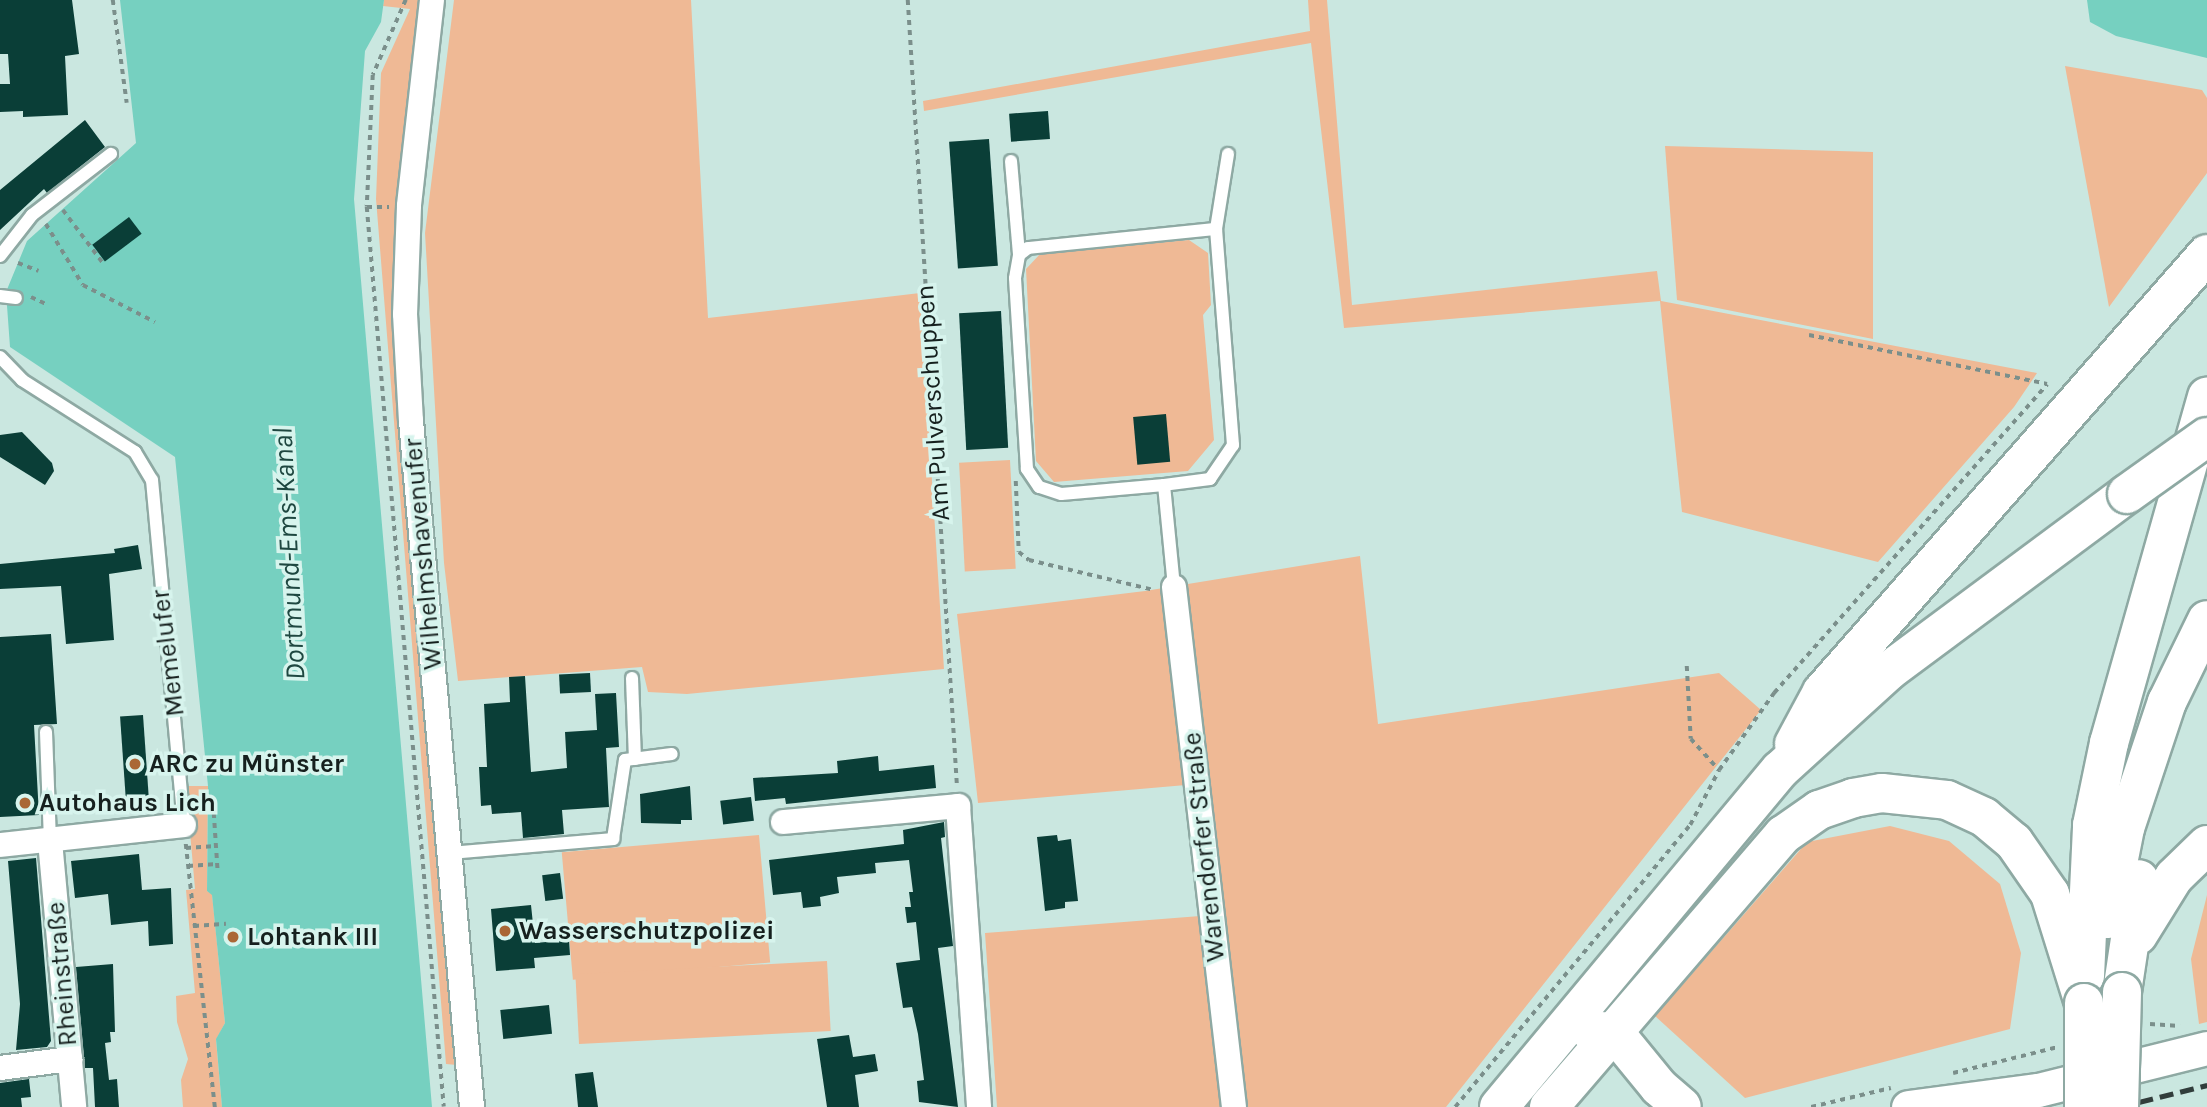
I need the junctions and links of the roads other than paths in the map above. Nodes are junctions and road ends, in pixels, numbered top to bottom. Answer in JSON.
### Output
{"nodes":[{"id":1,"x":432,"y":0,"type":"edge"},
{"id":2,"x":1228,"y":154,"type":"dead end"},
{"id":3,"x":110,"y":155,"type":"dead end"},
{"id":4,"x":1011,"y":160,"type":"dead end"},
{"id":5,"x":1216,"y":229,"type":"junction"},
{"id":6,"x":2207,"y":254,"type":"edge"},
{"id":7,"x":1019,"y":255,"type":"junction"},
{"id":8,"x":0,"y":256,"type":"edge"},
{"id":9,"x":0,"y":296,"type":"edge"},
{"id":10,"x":16,"y":298,"type":"dead end"},
{"id":11,"x":0,"y":357,"type":"edge"},
{"id":12,"x":2207,"y":397,"type":"edge"},
{"id":13,"x":2207,"y":437,"type":"edge"},
{"id":14,"x":1164,"y":485,"type":"junction"},
{"id":15,"x":1175,"y":596,"type":"joint"},
{"id":16,"x":2207,"y":620,"type":"edge"},
{"id":17,"x":632,"y":678,"type":"dead end"},
{"id":18,"x":2207,"y":678,"type":"edge"},
{"id":19,"x":46,"y":732,"type":"dead end"},
{"id":20,"x":672,"y":754,"type":"dead end"},
{"id":21,"x":635,"y":759,"type":"junction"},
{"id":22,"x":1780,"y":769,"type":"junction"},
{"id":23,"x":783,"y":822,"type":"dead end"},
{"id":24,"x":185,"y":837,"type":"joint"},
{"id":25,"x":50,"y":841,"type":"junction"},
{"id":26,"x":0,"y":845,"type":"edge"},
{"id":27,"x":2207,"y":845,"type":"edge"},
{"id":28,"x":450,"y":853,"type":"junction"},
{"id":29,"x":2129,"y":952,"type":"junction"},
{"id":30,"x":2084,"y":1003,"type":"junction"},
{"id":31,"x":1563,"y":1030,"type":"junction"},
{"id":32,"x":1614,"y":1032,"type":"junction"},
{"id":33,"x":2195,"y":1037,"type":"edge"},
{"id":34,"x":70,"y":1059,"type":"junction"},
{"id":35,"x":0,"y":1068,"type":"edge"},
{"id":36,"x":2038,"y":1090,"type":"junction"},
{"id":37,"x":1574,"y":1091,"type":"edge"},
{"id":38,"x":1904,"y":1096,"type":"edge"},
{"id":39,"x":74,"y":1107,"type":"edge"},
{"id":40,"x":472,"y":1107,"type":"edge"},
{"id":41,"x":979,"y":1107,"type":"edge"},
{"id":42,"x":1234,"y":1107,"type":"edge"},
{"id":43,"x":1499,"y":1107,"type":"edge"},
{"id":44,"x":1549,"y":1107,"type":"edge"},
{"id":45,"x":1682,"y":1107,"type":"edge"},
{"id":46,"x":2003,"y":1107,"type":"edge"},
{"id":47,"x":2084,"y":1107,"type":"edge"},
{"id":48,"x":2119,"y":1107,"type":"edge"}],
"edges":[{"from":1,"to":28,"type":"street","name":"Wilhelmshavenufer"},
{"from":2,"to":5,"type":"lane"},
{"from":3,"to":8,"type":"lane"},
{"from":4,"to":7,"type":"lane"},
{"from":5,"to":7,"type":"lane"},
{"from":5,"to":14,"type":"lane"},
{"from":6,"to":22,"type":"highway"},
{"from":7,"to":14,"type":"lane"},
{"from":9,"to":10,"type":"lane"},
{"from":11,"to":24,"type":"lane","name":"Memelufer"},
{"from":12,"to":30,"type":"highway"},
{"from":13,"to":22,"type":"highway","bridge":true},
{"from":14,"to":15,"type":"lane"},
{"from":15,"to":42,"type":"street","name":"Warendorfer Straße"},
{"from":16,"to":30,"type":"highway"},
{"from":17,"to":21,"type":"lane"},
{"from":18,"to":29,"type":"highway"},
{"from":19,"to":25,"type":"lane"},
{"from":20,"to":21,"type":"lane"},
{"from":21,"to":28,"type":"lane"},
{"from":22,"to":31,"type":"highway"},
{"from":23,"to":41,"type":"street"},
{"from":24,"to":25,"type":"street"},
{"from":25,"to":26,"type":"street"},
{"from":25,"to":34,"type":"street","name":"Rheinstraße"},
{"from":27,"to":29,"type":"highway"},
{"from":28,"to":40,"type":"street","name":"Wilhelmshavenufer"},
{"from":29,"to":48,"type":"highway","bridge":true},
{"from":30,"to":32,"type":"highway"},
{"from":30,"to":47,"type":"highway","bridge":true},
{"from":31,"to":32,"type":"highway"},
{"from":31,"to":43,"type":"highway"},
{"from":32,"to":37,"type":"highway"},
{"from":32,"to":45,"type":"highway"},
{"from":33,"to":36,"type":"main road"},
{"from":34,"to":35,"type":"street"},
{"from":34,"to":39,"type":"street","name":"Rheinstraße"},
{"from":36,"to":38,"type":"main road"},
{"from":36,"to":46,"type":"main road"},
{"from":37,"to":44,"type":"highway"}]}
